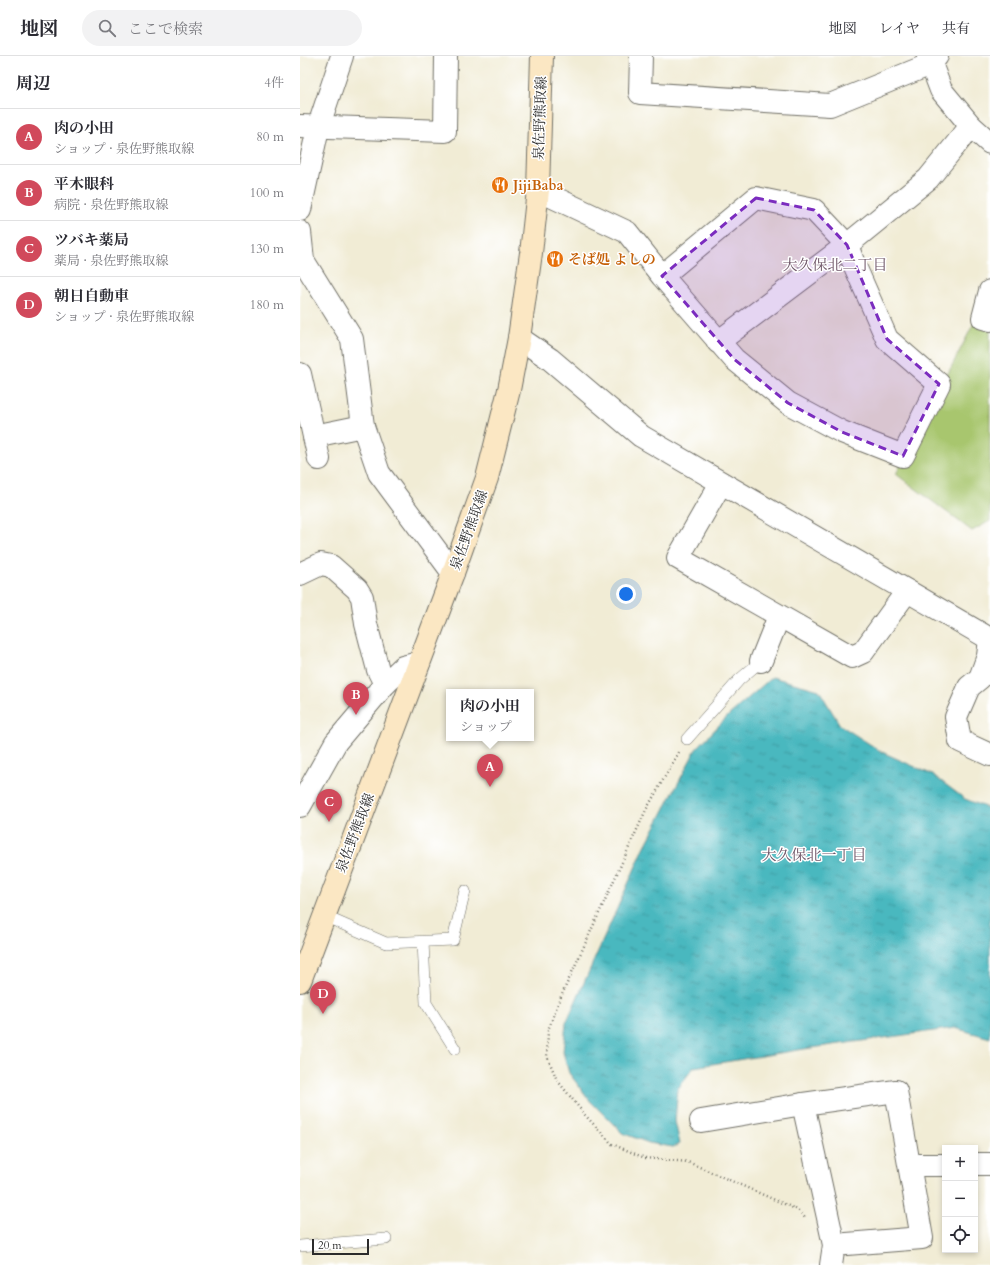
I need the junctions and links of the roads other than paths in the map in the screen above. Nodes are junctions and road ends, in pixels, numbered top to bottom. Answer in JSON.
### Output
{"nodes":[{"id":1,"x":342,"y":56,"type":"edge"},
{"id":2,"x":446,"y":56,"type":"edge"},
{"id":3,"x":542,"y":56,"type":"edge"},
{"id":4,"x":641,"y":56,"type":"edge"},
{"id":5,"x":932,"y":59,"type":"edge"},
{"id":6,"x":971,"y":126,"type":"junction"},
{"id":7,"x":309,"y":127,"type":"edge"},
{"id":8,"x":990,"y":143,"type":"edge"},
{"id":9,"x":538,"y":190,"type":"junction"},
{"id":10,"x":300,"y":210,"type":"edge"},
{"id":11,"x":300,"y":232,"type":"edge"},
{"id":12,"x":848,"y":245,"type":"junction"},
{"id":13,"x":662,"y":276,"type":"junction"},
{"id":14,"x":990,"y":291,"type":"edge"},
{"id":15,"x":990,"y":320,"type":"edge"},
{"id":16,"x":519,"y":338,"type":"junction"},
{"id":17,"x":718,"y":342,"type":"junction"},
{"id":18,"x":300,"y":374,"type":"edge"},
{"id":19,"x":364,"y":426,"type":"junction"},
{"id":20,"x":314,"y":436,"type":"junction"},
{"id":21,"x":319,"y":459,"type":"dead end"},
{"id":22,"x":720,"y":483,"type":"junction"},
{"id":23,"x":300,"y":574,"type":"edge"},
{"id":24,"x":453,"y":574,"type":"junction"},
{"id":25,"x":907,"y":591,"type":"junction"},
{"id":26,"x":779,"y":616,"type":"junction"},
{"id":27,"x":990,"y":639,"type":"edge"},
{"id":28,"x":761,"y":661,"type":"joint"},
{"id":29,"x":419,"y":663,"type":"junction"},
{"id":30,"x":985,"y":679,"type":"edge"},
{"id":31,"x":385,"y":684,"type":"junction"},
{"id":32,"x":687,"y":739,"type":"road end"},
{"id":33,"x":990,"y":756,"type":"edge"},
{"id":34,"x":300,"y":806,"type":"edge"},
{"id":35,"x":465,"y":891,"type":"dead end"},
{"id":36,"x":324,"y":916,"type":"junction"},
{"id":37,"x":423,"y":942,"type":"junction"},
{"id":38,"x":300,"y":981,"type":"edge"},
{"id":39,"x":455,"y":1049,"type":"dead end"},
{"id":40,"x":803,"y":1104,"type":"junction"},
{"id":41,"x":701,"y":1121,"type":"dead end"},
{"id":42,"x":942,"y":1164,"type":"edge"},
{"id":43,"x":978,"y":1164,"type":"edge"},
{"id":44,"x":990,"y":1164,"type":"edge"},
{"id":45,"x":910,"y":1165,"type":"junction"},
{"id":46,"x":386,"y":1239,"type":"dead end"},
{"id":47,"x":300,"y":1246,"type":"edge"},
{"id":48,"x":832,"y":1255,"type":"edge"}],
"edges":[{"from":1,"to":7,"type":"street"},
{"from":2,"to":7,"type":"street"},
{"from":3,"to":9,"type":"main road","name":"泉佐野熊取線"},
{"from":4,"to":5,"type":"street"},
{"from":5,"to":6,"type":"street"},
{"from":6,"to":8,"type":"street"},
{"from":6,"to":12,"type":"street"},
{"from":7,"to":10,"type":"street"},
{"from":9,"to":13,"type":"street"},
{"from":9,"to":16,"type":"main road","name":"泉佐野熊取線"},
{"from":11,"to":19,"type":"street"},
{"from":12,"to":13,"type":"street"},
{"from":12,"to":17,"type":"street"},
{"from":12,"to":17,"type":"street"},
{"from":13,"to":17,"type":"street"},
{"from":14,"to":15,"type":"street"},
{"from":16,"to":22,"type":"street"},
{"from":16,"to":24,"type":"main road","name":"泉佐野熊取線"},
{"from":18,"to":20,"type":"street"},
{"from":19,"to":20,"type":"street"},
{"from":19,"to":24,"type":"street"},
{"from":20,"to":21,"type":"street"},
{"from":22,"to":25,"type":"street"},
{"from":22,"to":26,"type":"street"},
{"from":23,"to":31,"type":"street"},
{"from":24,"to":29,"type":"main road","name":"泉佐野熊取線"},
{"from":25,"to":26,"type":"street"},
{"from":25,"to":27,"type":"street"},
{"from":26,"to":28,"type":"street"},
{"from":27,"to":30,"type":"street"},
{"from":28,"to":32,"type":"lane"},
{"from":29,"to":31,"type":"street"},
{"from":29,"to":36,"type":"main road","name":"泉佐野熊取線"},
{"from":30,"to":33,"type":"street"},
{"from":31,"to":34,"type":"street"},
{"from":35,"to":37,"type":"lane"},
{"from":36,"to":37,"type":"lane"},
{"from":36,"to":38,"type":"main road","name":"泉佐野熊取線"},
{"from":37,"to":39,"type":"lane"},
{"from":40,"to":41,"type":"street"},
{"from":40,"to":45,"type":"street"},
{"from":40,"to":48,"type":"street"},
{"from":42,"to":45,"type":"street"},
{"from":43,"to":44,"type":"street"},
{"from":45,"to":48,"type":"street"},
{"from":46,"to":47,"type":"lane"}]}
